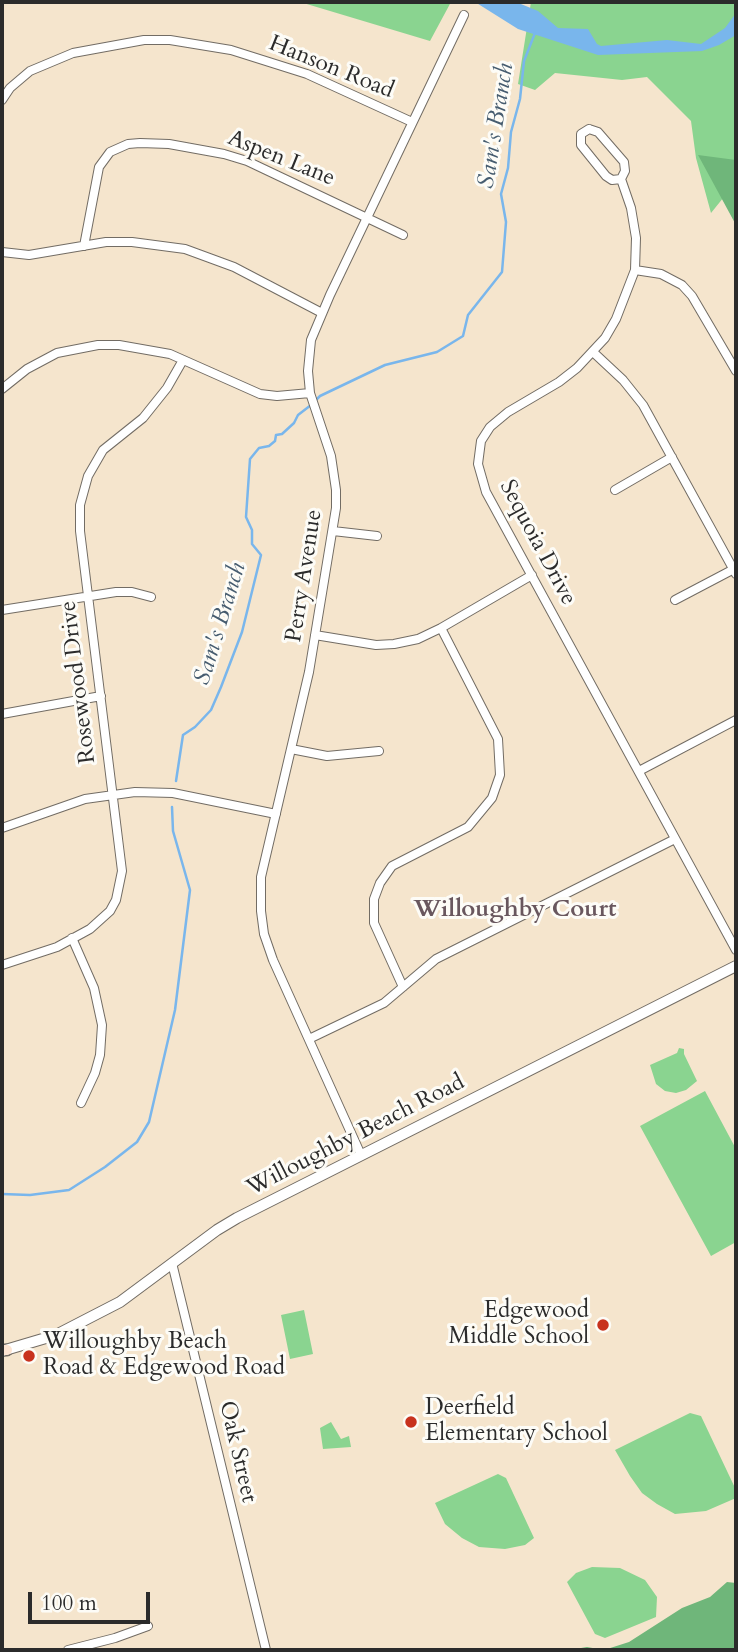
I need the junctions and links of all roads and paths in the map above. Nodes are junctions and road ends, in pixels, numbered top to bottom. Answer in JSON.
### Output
{"nodes":[{"id":1,"x":464,"y":15,"type":"dead end"},
{"id":2,"x":2,"y":100,"type":"edge"},
{"id":3,"x":412,"y":122,"type":"junction"},
{"id":4,"x":621,"y":179,"type":"junction"},
{"id":5,"x":368,"y":218,"type":"junction"},
{"id":6,"x":403,"y":235,"type":"dead end"},
{"id":7,"x":84,"y":246,"type":"junction"},
{"id":8,"x":2,"y":252,"type":"edge"},
{"id":9,"x":635,"y":270,"type":"junction"},
{"id":10,"x":322,"y":313,"type":"junction"},
{"id":11,"x":593,"y":352,"type":"junction"},
{"id":12,"x":183,"y":360,"type":"junction"},
{"id":13,"x":736,"y":371,"type":"edge"},
{"id":14,"x":2,"y":389,"type":"edge"},
{"id":15,"x":310,"y":393,"type":"junction"},
{"id":16,"x":672,"y":457,"type":"junction"},
{"id":17,"x":615,"y":490,"type":"dead end"},
{"id":18,"x":333,"y":531,"type":"junction"},
{"id":19,"x":377,"y":536,"type":"dead end"},
{"id":20,"x":735,"y":572,"type":"edge"},
{"id":21,"x":532,"y":575,"type":"junction"},
{"id":22,"x":88,"y":596,"type":"junction"},
{"id":23,"x":151,"y":597,"type":"dead end"},
{"id":24,"x":675,"y":600,"type":"dead end"},
{"id":25,"x":2,"y":610,"type":"edge"},
{"id":26,"x":442,"y":628,"type":"junction"},
{"id":27,"x":315,"y":635,"type":"junction"},
{"id":28,"x":101,"y":696,"type":"junction"},
{"id":29,"x":2,"y":714,"type":"edge"},
{"id":30,"x":735,"y":723,"type":"edge"},
{"id":31,"x":291,"y":749,"type":"junction"},
{"id":32,"x":379,"y":751,"type":"dead end"},
{"id":33,"x":639,"y":771,"type":"junction"},
{"id":34,"x":112,"y":794,"type":"junction"},
{"id":35,"x":276,"y":814,"type":"junction"},
{"id":36,"x":2,"y":828,"type":"edge"},
{"id":37,"x":675,"y":839,"type":"junction"},
{"id":38,"x":72,"y":938,"type":"junction"},
{"id":39,"x":736,"y":950,"type":"edge"},
{"id":40,"x":2,"y":965,"type":"edge"},
{"id":41,"x":736,"y":966,"type":"edge"},
{"id":42,"x":403,"y":987,"type":"junction"},
{"id":43,"x":309,"y":1039,"type":"junction"},
{"id":44,"x":80,"y":1103,"type":"dead end"},
{"id":45,"x":362,"y":1155,"type":"junction"},
{"id":46,"x":172,"y":1263,"type":"junction"},
{"id":47,"x":4,"y":1351,"type":"edge"},
{"id":48,"x":148,"y":1626,"type":"dead end"},
{"id":49,"x":68,"y":1650,"type":"edge"},
{"id":50,"x":266,"y":1650,"type":"edge"}],
"edges":[{"from":1,"to":3,"type":"street","name":"Perry Avenue"},
{"from":2,"to":3,"type":"street","name":"Hanson Road"},
{"from":3,"to":5,"type":"street","name":"Perry Avenue"},
{"from":4,"to":4,"type":"street","name":"Sequoia Drive"},
{"from":4,"to":9,"type":"street","name":"Sequoia Drive"},
{"from":5,"to":6,"type":"street","name":"Aspen Lane"},
{"from":5,"to":7,"type":"street","name":"Aspen Lane"},
{"from":5,"to":10,"type":"street","name":"Perry Avenue"},
{"from":7,"to":8,"type":"street"},
{"from":7,"to":10,"type":"street"},
{"from":9,"to":11,"type":"street","name":"Sequoia Drive"},
{"from":9,"to":13,"type":"street"},
{"from":10,"to":15,"type":"street","name":"Perry Avenue"},
{"from":11,"to":16,"type":"street"},
{"from":11,"to":21,"type":"street","name":"Sequoia Drive"},
{"from":12,"to":14,"type":"street"},
{"from":12,"to":15,"type":"street"},
{"from":12,"to":22,"type":"street","name":"Rosewood Drive"},
{"from":15,"to":18,"type":"street","name":"Perry Avenue"},
{"from":16,"to":17,"type":"street"},
{"from":16,"to":20,"type":"street"},
{"from":18,"to":19,"type":"street"},
{"from":18,"to":27,"type":"street","name":"Perry Avenue"},
{"from":20,"to":24,"type":"street"},
{"from":21,"to":26,"type":"street"},
{"from":21,"to":33,"type":"street","name":"Sequoia Drive"},
{"from":22,"to":23,"type":"street"},
{"from":22,"to":25,"type":"street"},
{"from":22,"to":28,"type":"street","name":"Rosewood Drive"},
{"from":26,"to":27,"type":"street"},
{"from":26,"to":42,"type":"street"},
{"from":27,"to":31,"type":"street","name":"Perry Avenue"},
{"from":28,"to":29,"type":"street"},
{"from":28,"to":34,"type":"street","name":"Rosewood Drive"},
{"from":30,"to":33,"type":"street"},
{"from":31,"to":32,"type":"street"},
{"from":31,"to":35,"type":"street","name":"Perry Avenue"},
{"from":33,"to":37,"type":"street","name":"Sequoia Drive"},
{"from":34,"to":35,"type":"street"},
{"from":34,"to":36,"type":"street"},
{"from":34,"to":38,"type":"street","name":"Rosewood Drive"},
{"from":35,"to":43,"type":"street","name":"Perry Avenue"},
{"from":37,"to":39,"type":"street","name":"Sequoia Drive"},
{"from":37,"to":42,"type":"street"},
{"from":38,"to":40,"type":"street","name":"Rosewood Drive"},
{"from":38,"to":44,"type":"street"},
{"from":41,"to":45,"type":"street","name":"Willoughby Beach Road"},
{"from":42,"to":43,"type":"street"},
{"from":43,"to":45,"type":"street","name":"Perry Avenue"},
{"from":45,"to":46,"type":"street","name":"Willoughby Beach Road"},
{"from":46,"to":47,"type":"street","name":"Willoughby Beach Road"},
{"from":46,"to":50,"type":"street","name":"Oak Street"},
{"from":48,"to":49,"type":"street"}]}
